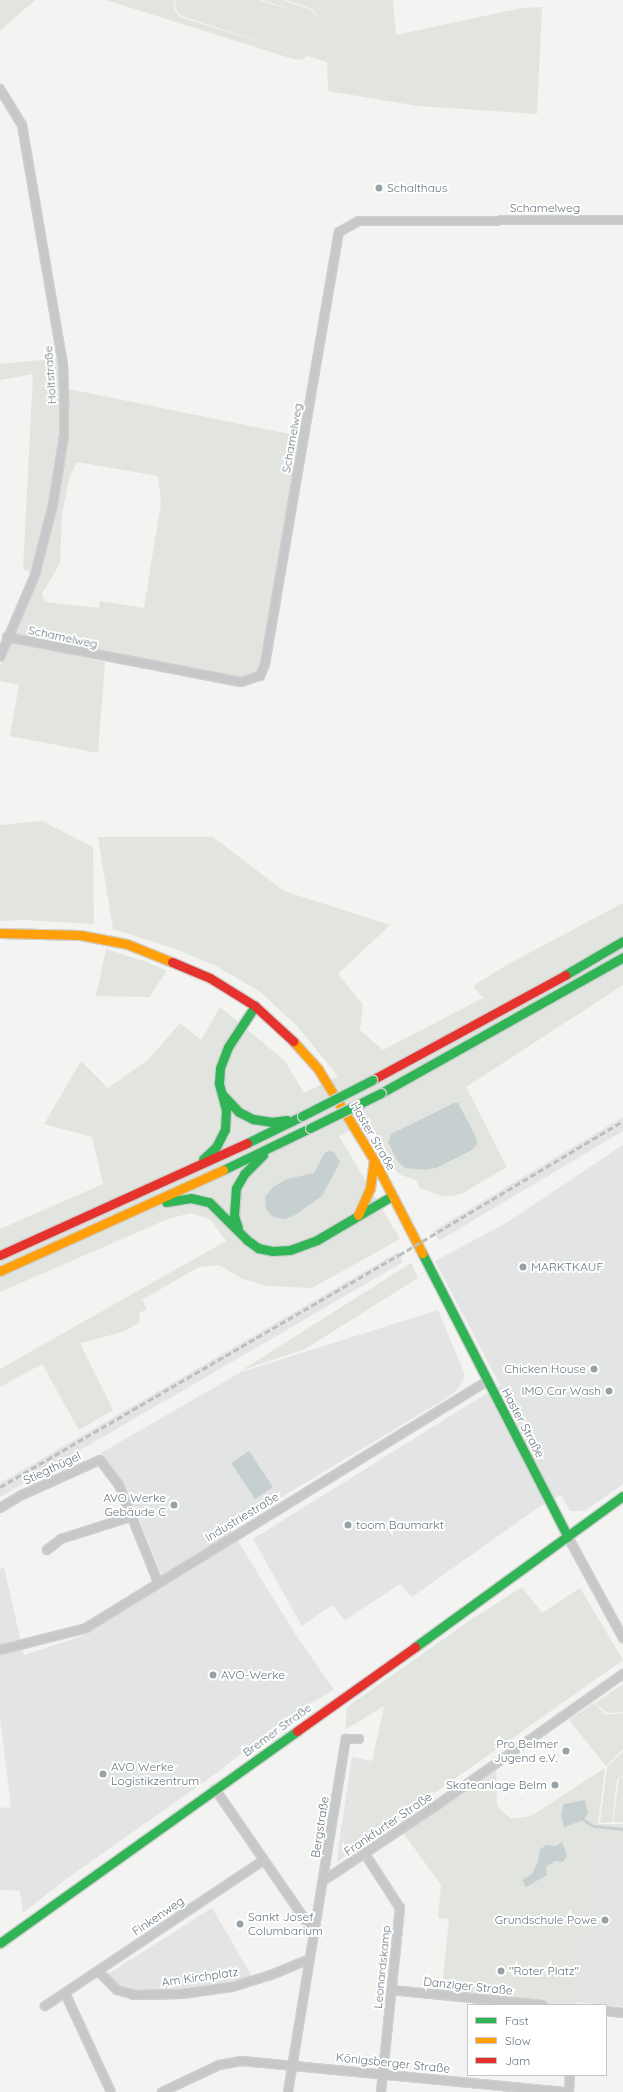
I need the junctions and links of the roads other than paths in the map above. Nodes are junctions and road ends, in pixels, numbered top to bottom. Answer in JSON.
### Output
{"nodes":[{"id":1,"x":0,"y":89,"type":"edge"},
{"id":2,"x":623,"y":220,"type":"edge"},
{"id":3,"x":7,"y":638,"type":"junction"},
{"id":4,"x":0,"y":657,"type":"edge"},
{"id":5,"x":0,"y":934,"type":"edge"},
{"id":6,"x":623,"y":940,"type":"edge"},
{"id":7,"x":623,"y":957,"type":"edge"},
{"id":8,"x":255,"y":1006,"type":"junction"},
{"id":9,"x":222,"y":1092,"type":"junction"},
{"id":10,"x":302,"y":1116,"type":"junction"},
{"id":11,"x":271,"y":1147,"type":"junction"},
{"id":12,"x":374,"y":1160,"type":"junction"},
{"id":13,"x":190,"y":1170,"type":"junction"},
{"id":14,"x":392,"y":1196,"type":"junction"},
{"id":15,"x":144,"y":1207,"type":"junction"},
{"id":16,"x":357,"y":1216,"type":"junction"},
{"id":17,"x":239,"y":1231,"type":"junction"},
{"id":18,"x":0,"y":1255,"type":"edge"},
{"id":19,"x":0,"y":1271,"type":"edge"},
{"id":20,"x":487,"y":1381,"type":"junction"},
{"id":21,"x":623,"y":1496,"type":"edge"},
{"id":22,"x":623,"y":1505,"type":"edge"},
{"id":23,"x":0,"y":1508,"type":"edge"},
{"id":24,"x":133,"y":1516,"type":"junction"},
{"id":25,"x":568,"y":1537,"type":"junction"},
{"id":26,"x":47,"y":1550,"type":"dead end"},
{"id":27,"x":158,"y":1582,"type":"junction"},
{"id":28,"x":622,"y":1634,"type":"edge"},
{"id":29,"x":0,"y":1650,"type":"edge"},
{"id":30,"x":623,"y":1674,"type":"edge"},
{"id":31,"x":360,"y":1739,"type":"dead end"},
{"id":32,"x":215,"y":1789,"type":"junction"},
{"id":33,"x":365,"y":1854,"type":"junction"},
{"id":34,"x":264,"y":1860,"type":"junction"},
{"id":35,"x":323,"y":1881,"type":"junction"},
{"id":36,"x":313,"y":1931,"type":"junction"},
{"id":37,"x":0,"y":1943,"type":"edge"},
{"id":38,"x":310,"y":1959,"type":"junction"},
{"id":39,"x":98,"y":1971,"type":"junction"},
{"id":40,"x":391,"y":1990,"type":"junction"},
{"id":41,"x":65,"y":1993,"type":"junction"},
{"id":42,"x":532,"y":2004,"type":"edge"},
{"id":43,"x":45,"y":2006,"type":"dead end"},
{"id":44,"x":607,"y":2011,"type":"edge"},
{"id":45,"x":623,"y":2013,"type":"edge"},
{"id":46,"x":293,"y":2064,"type":"junction"},
{"id":47,"x":383,"y":2074,"type":"junction"},
{"id":48,"x":570,"y":2076,"type":"edge"},
{"id":49,"x":111,"y":2092,"type":"edge"},
{"id":50,"x":162,"y":2092,"type":"edge"},
{"id":51,"x":288,"y":2092,"type":"edge"},
{"id":52,"x":381,"y":2092,"type":"edge"},
{"id":53,"x":562,"y":2092,"type":"edge"},
{"id":54,"x":569,"y":2092,"type":"edge"}],
"edges":[{"from":1,"to":3,"type":"street","name":"Holtstraße"},
{"from":2,"to":3,"type":"street","name":"Schamelweg"},
{"from":3,"to":4,"type":"street","name":"Holtstraße"},
{"from":5,"to":8,"type":"main road","name":"Haster Straße"},
{"from":6,"to":10,"type":"main road","bridge":true},
{"from":7,"to":11,"type":"main road","bridge":true},
{"from":8,"to":9,"type":"main road"},
{"from":8,"to":12,"type":"main road","name":"Haster Straße"},
{"from":9,"to":10,"type":"main road"},
{"from":9,"to":13,"type":"main road"},
{"from":10,"to":13,"type":"main road"},
{"from":11,"to":15,"type":"main road"},
{"from":11,"to":17,"type":"main road"},
{"from":12,"to":14,"type":"main road","name":"Haster Straße"},
{"from":12,"to":16,"type":"main road"},
{"from":13,"to":18,"type":"main road"},
{"from":14,"to":16,"type":"main road"},
{"from":14,"to":20,"type":"main road","name":"Haster Straße"},
{"from":15,"to":17,"type":"main road"},
{"from":15,"to":19,"type":"main road"},
{"from":16,"to":17,"type":"main road"},
{"from":20,"to":25,"type":"main road","name":"Haster Straße"},
{"from":20,"to":27,"type":"street","name":"Industriestraße"},
{"from":21,"to":25,"type":"main road","name":"Bremer Straße"},
{"from":22,"to":25,"type":"main road","name":"Bremer Straße"},
{"from":23,"to":24,"type":"street","name":"Stiegthügel"},
{"from":24,"to":26,"type":"street"},
{"from":24,"to":27,"type":"street","name":"Stiegthügel"},
{"from":25,"to":28,"type":"street"},
{"from":25,"to":32,"type":"main road","name":"Bremer Straße"},
{"from":27,"to":29,"type":"street","name":"Industriestraße"},
{"from":30,"to":33,"type":"street","name":"Frankfurter Straße"},
{"from":31,"to":35,"type":"street","name":"Bergstraße"},
{"from":32,"to":34,"type":"street"},
{"from":32,"to":37,"type":"main road","name":"Bremer Straße"},
{"from":33,"to":35,"type":"street","name":"Frankfurter Straße"},
{"from":33,"to":40,"type":"street","name":"Leonardskamp"},
{"from":34,"to":36,"type":"street"},
{"from":34,"to":39,"type":"street","name":"Finkenweg"},
{"from":35,"to":36,"type":"street","name":"Bergstraße"},
{"from":36,"to":38,"type":"street","name":"Bergstraße"},
{"from":38,"to":39,"type":"street","name":"Am Kirchplatz"},
{"from":38,"to":46,"type":"street","name":"Bergstraße"},
{"from":39,"to":41,"type":"street","name":"Finkenweg"},
{"from":40,"to":42,"type":"street","name":"Danziger Straße"},
{"from":40,"to":47,"type":"street","name":"Leonardskamp"},
{"from":41,"to":43,"type":"street","name":"Finkenweg"},
{"from":41,"to":49,"type":"street"},
{"from":44,"to":45,"type":"street"},
{"from":46,"to":47,"type":"street","name":"Königsberger Straße"},
{"from":46,"to":50,"type":"street","name":"Königsberger Straße"},
{"from":46,"to":51,"type":"street","name":"Bergstraße"},
{"from":47,"to":52,"type":"street","name":"Leonardskamp"},
{"from":47,"to":53,"type":"street","name":"Königsberger Straße"},
{"from":48,"to":54,"type":"street"}]}
